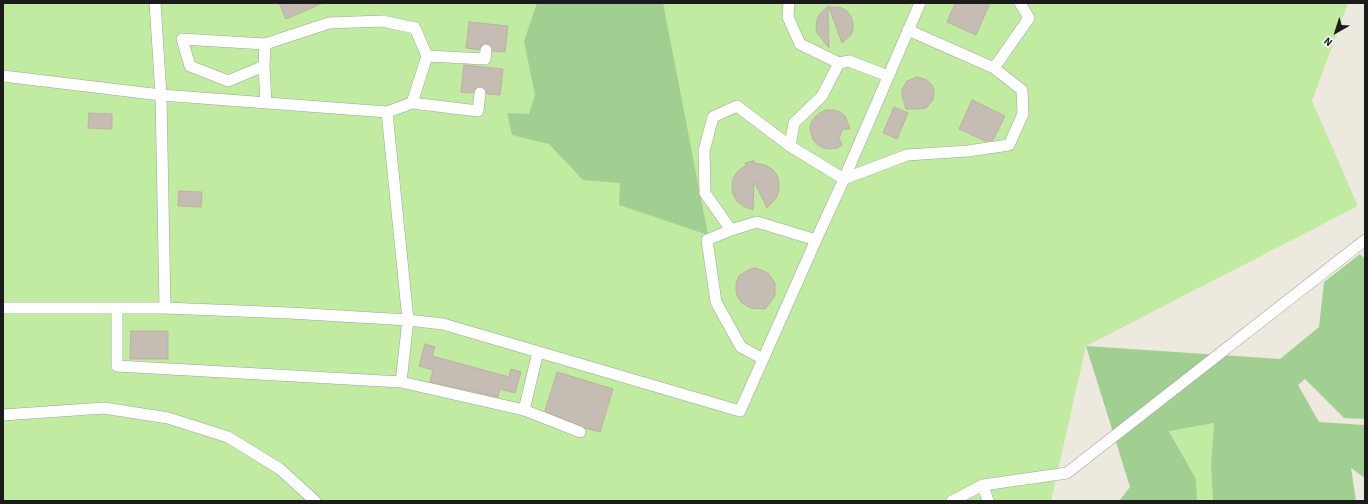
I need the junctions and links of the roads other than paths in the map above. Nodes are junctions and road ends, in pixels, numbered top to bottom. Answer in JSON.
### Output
{"nodes":[{"id":1,"x":155,"y":3,"type":"edge"},
{"id":2,"x":789,"y":3,"type":"edge"},
{"id":3,"x":920,"y":3,"type":"edge"},
{"id":4,"x":1020,"y":3,"type":"edge"},
{"id":5,"x":908,"y":30,"type":"junction"},
{"id":6,"x":265,"y":44,"type":"junction"},
{"id":7,"x":486,"y":50,"type":"dead end"},
{"id":8,"x":427,"y":56,"type":"junction"},
{"id":9,"x":839,"y":62,"type":"junction"},
{"id":10,"x":264,"y":66,"type":"junction"},
{"id":11,"x":994,"y":68,"type":"junction"},
{"id":12,"x":3,"y":76,"type":"edge"},
{"id":13,"x":888,"y":76,"type":"junction"},
{"id":14,"x":480,"y":93,"type":"dead end"},
{"id":15,"x":162,"y":95,"type":"junction"},
{"id":16,"x":266,"y":103,"type":"junction"},
{"id":17,"x":412,"y":103,"type":"junction"},
{"id":18,"x":387,"y":112,"type":"junction"},
{"id":19,"x":790,"y":146,"type":"junction"},
{"id":20,"x":844,"y":179,"type":"junction"},
{"id":21,"x":731,"y":230,"type":"junction"},
{"id":22,"x":816,"y":240,"type":"junction"},
{"id":23,"x":1365,"y":240,"type":"edge"},
{"id":24,"x":3,"y":308,"type":"edge"},
{"id":25,"x":117,"y":308,"type":"junction"},
{"id":26,"x":165,"y":308,"type":"junction"},
{"id":27,"x":408,"y":320,"type":"junction"},
{"id":28,"x":538,"y":352,"type":"junction"},
{"id":29,"x":763,"y":359,"type":"junction"},
{"id":30,"x":401,"y":382,"type":"junction"},
{"id":31,"x":524,"y":410,"type":"junction"},
{"id":32,"x":3,"y":414,"type":"edge"},
{"id":33,"x":580,"y":432,"type":"dead end"},
{"id":34,"x":983,"y":485,"type":"junction"},
{"id":35,"x":314,"y":501,"type":"edge"},
{"id":36,"x":952,"y":501,"type":"edge"},
{"id":37,"x":988,"y":501,"type":"edge"}],
"edges":[{"from":1,"to":15,"type":"street"},
{"from":2,"to":9,"type":"street"},
{"from":3,"to":5,"type":"street"},
{"from":4,"to":11,"type":"street"},
{"from":5,"to":11,"type":"street"},
{"from":5,"to":13,"type":"street"},
{"from":6,"to":8,"type":"street"},
{"from":6,"to":10,"type":"street"},
{"from":6,"to":10,"type":"street"},
{"from":7,"to":8,"type":"street"},
{"from":8,"to":17,"type":"street"},
{"from":9,"to":13,"type":"street"},
{"from":9,"to":19,"type":"street"},
{"from":10,"to":16,"type":"street"},
{"from":11,"to":20,"type":"street"},
{"from":12,"to":15,"type":"street"},
{"from":13,"to":20,"type":"street"},
{"from":14,"to":17,"type":"street"},
{"from":15,"to":16,"type":"street"},
{"from":15,"to":26,"type":"street"},
{"from":16,"to":18,"type":"street"},
{"from":17,"to":18,"type":"street"},
{"from":18,"to":27,"type":"street"},
{"from":19,"to":20,"type":"street"},
{"from":19,"to":21,"type":"street"},
{"from":20,"to":22,"type":"street"},
{"from":21,"to":22,"type":"street"},
{"from":21,"to":29,"type":"street"},
{"from":22,"to":29,"type":"street"},
{"from":23,"to":34,"type":"street"},
{"from":24,"to":25,"type":"street"},
{"from":25,"to":26,"type":"street"},
{"from":25,"to":30,"type":"street"},
{"from":26,"to":27,"type":"street"},
{"from":27,"to":28,"type":"street"},
{"from":27,"to":30,"type":"street"},
{"from":28,"to":29,"type":"street"},
{"from":28,"to":31,"type":"street"},
{"from":30,"to":31,"type":"street"},
{"from":31,"to":33,"type":"street"},
{"from":32,"to":35,"type":"street"},
{"from":34,"to":36,"type":"street"},
{"from":34,"to":37,"type":"street"}]}
